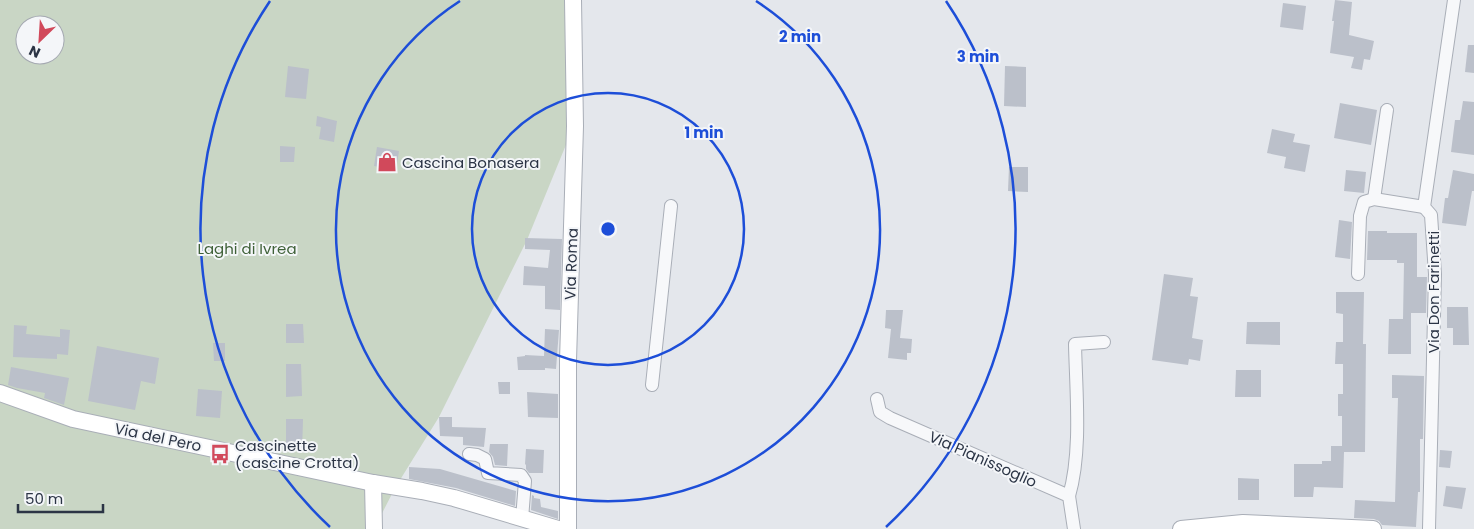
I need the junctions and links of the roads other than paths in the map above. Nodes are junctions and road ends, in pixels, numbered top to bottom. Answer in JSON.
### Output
{"nodes":[{"id":1,"x":574,"y":0,"type":"edge"},
{"id":2,"x":1454,"y":0,"type":"edge"},
{"id":3,"x":1387,"y":110,"type":"dead end"},
{"id":4,"x":1374,"y":199,"type":"junction"},
{"id":5,"x":671,"y":206,"type":"dead end"},
{"id":6,"x":1424,"y":207,"type":"junction"},
{"id":7,"x":1358,"y":274,"type":"dead end"},
{"id":8,"x":1104,"y":342,"type":"dead end"},
{"id":9,"x":652,"y":385,"type":"dead end"},
{"id":10,"x":0,"y":393,"type":"edge"},
{"id":11,"x":877,"y":399,"type":"dead end"},
{"id":12,"x":469,"y":454,"type":"dead end"},
{"id":13,"x":373,"y":483,"type":"junction"},
{"id":14,"x":1070,"y":496,"type":"junction"},
{"id":15,"x":522,"y":519,"type":"junction"},
{"id":16,"x":374,"y":529,"type":"edge"},
{"id":17,"x":558,"y":529,"type":"edge"},
{"id":18,"x":568,"y":529,"type":"edge"},
{"id":19,"x":1074,"y":529,"type":"edge"},
{"id":20,"x":1181,"y":529,"type":"edge"},
{"id":21,"x":1373,"y":529,"type":"edge"},
{"id":22,"x":1429,"y":529,"type":"edge"}],
"edges":[{"from":1,"to":18,"type":"street","name":"Via Roma"},
{"from":2,"to":6,"type":"street","name":"Via Don Farinetti"},
{"from":3,"to":4,"type":"street"},
{"from":4,"to":6,"type":"street"},
{"from":4,"to":7,"type":"street"},
{"from":5,"to":9,"type":"street"},
{"from":6,"to":22,"type":"street","name":"Via Don Farinetti"},
{"from":8,"to":14,"type":"street"},
{"from":10,"to":13,"type":"street","name":"Via del Pero"},
{"from":11,"to":14,"type":"street","name":"Via Pianissoglio"},
{"from":12,"to":15,"type":"street"},
{"from":13,"to":15,"type":"street","name":"Via del Pero"},
{"from":13,"to":16,"type":"street"},
{"from":14,"to":19,"type":"street"},
{"from":15,"to":17,"type":"street","name":"Via del Pero"},
{"from":20,"to":21,"type":"street"}]}
